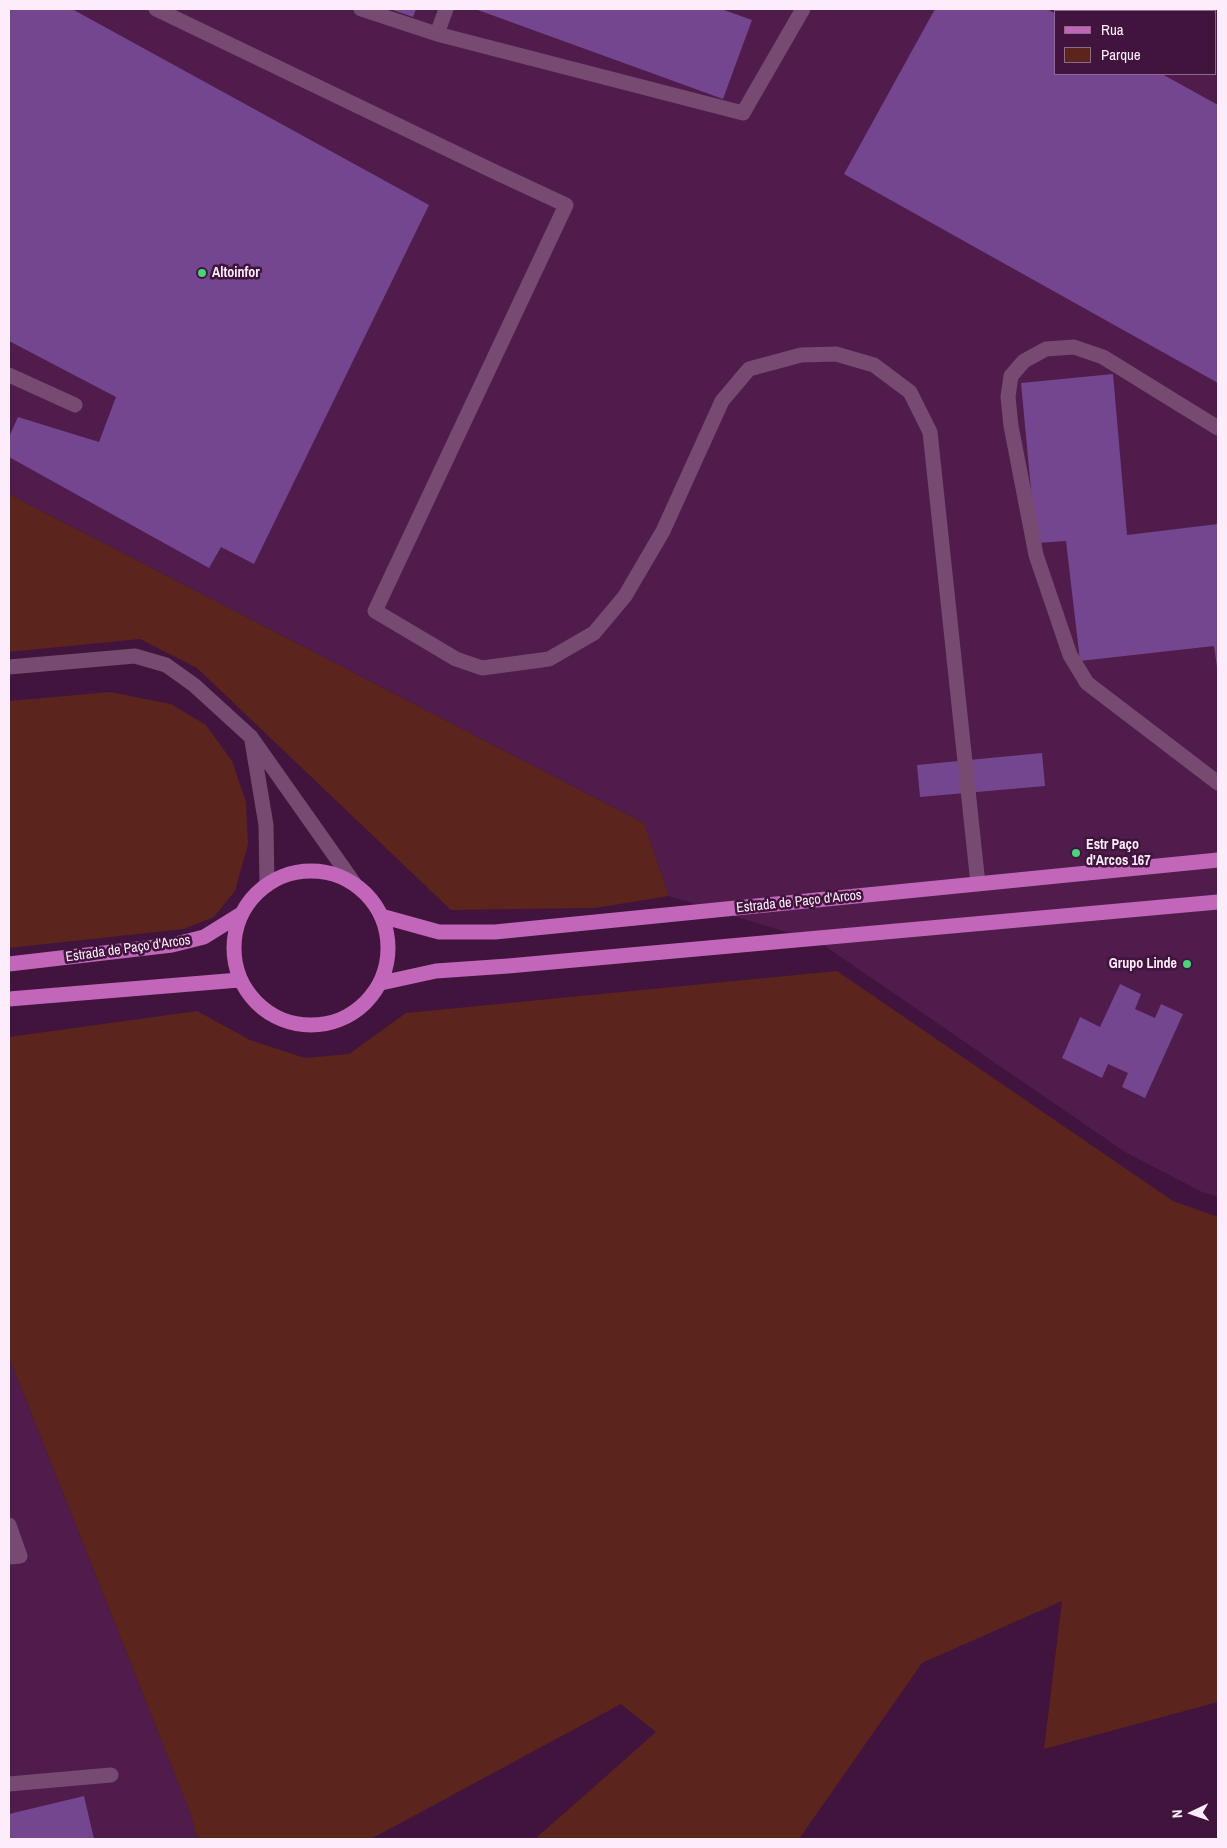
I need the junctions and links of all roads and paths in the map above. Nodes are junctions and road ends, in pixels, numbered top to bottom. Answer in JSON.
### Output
{"nodes":[{"id":1,"x":156,"y":9,"type":"edge"},
{"id":2,"x":361,"y":9,"type":"edge"},
{"id":3,"x":446,"y":9,"type":"edge"},
{"id":4,"x":803,"y":9,"type":"edge"},
{"id":5,"x":438,"y":34,"type":"junction"},
{"id":6,"x":9,"y":375,"type":"edge"},
{"id":7,"x":75,"y":404,"type":"dead end"},
{"id":8,"x":1218,"y":428,"type":"edge"},
{"id":9,"x":9,"y":667,"type":"edge"},
{"id":10,"x":251,"y":737,"type":"junction"},
{"id":11,"x":1218,"y":783,"type":"edge"},
{"id":12,"x":1218,"y":860,"type":"edge"},
{"id":13,"x":354,"y":883,"type":"junction"},
{"id":14,"x":978,"y":884,"type":"junction"},
{"id":15,"x":267,"y":885,"type":"junction"},
{"id":16,"x":1218,"y":902,"type":"edge"},
{"id":17,"x":240,"y":914,"type":"junction"},
{"id":18,"x":381,"y":916,"type":"junction"},
{"id":19,"x":9,"y":964,"type":"edge"},
{"id":20,"x":239,"y":980,"type":"junction"},
{"id":21,"x":380,"y":983,"type":"junction"},
{"id":22,"x":9,"y":999,"type":"edge"},
{"id":23,"x":9,"y":1525,"type":"edge"},
{"id":24,"x":9,"y":1557,"type":"edge"},
{"id":25,"x":112,"y":1775,"type":"dead end"},
{"id":26,"x":9,"y":1784,"type":"edge"}],
"edges":[{"from":1,"to":14,"type":"street"},
{"from":2,"to":5,"type":"street"},
{"from":3,"to":5,"type":"street"},
{"from":4,"to":5,"type":"street"},
{"from":6,"to":7,"type":"street"},
{"from":8,"to":11,"type":"street"},
{"from":9,"to":10,"type":"street"},
{"from":10,"to":13,"type":"street"},
{"from":10,"to":15,"type":"street"},
{"from":12,"to":14,"type":"main road","name":"Estrada de Paço d'Arcos"},
{"from":13,"to":15,"type":"main road","name":"Estrada de Paço d'Arcos"},
{"from":13,"to":18,"type":"main road","name":"Estrada de Paço d'Arcos"},
{"from":14,"to":18,"type":"main road","name":"Estrada de Paço d'Arcos"},
{"from":15,"to":17,"type":"main road","name":"Estrada de Paço d'Arcos"},
{"from":16,"to":21,"type":"main road"},
{"from":17,"to":19,"type":"main road","name":"Estrada de Paço d'Arcos"},
{"from":17,"to":20,"type":"main road","name":"Estrada de Paço d'Arcos"},
{"from":18,"to":21,"type":"main road","name":"Estrada de Paço d'Arcos"},
{"from":20,"to":21,"type":"main road","name":"Estrada de Paço d'Arcos"},
{"from":20,"to":22,"type":"main road"},
{"from":23,"to":24,"type":"street"},
{"from":25,"to":26,"type":"street"}]}
